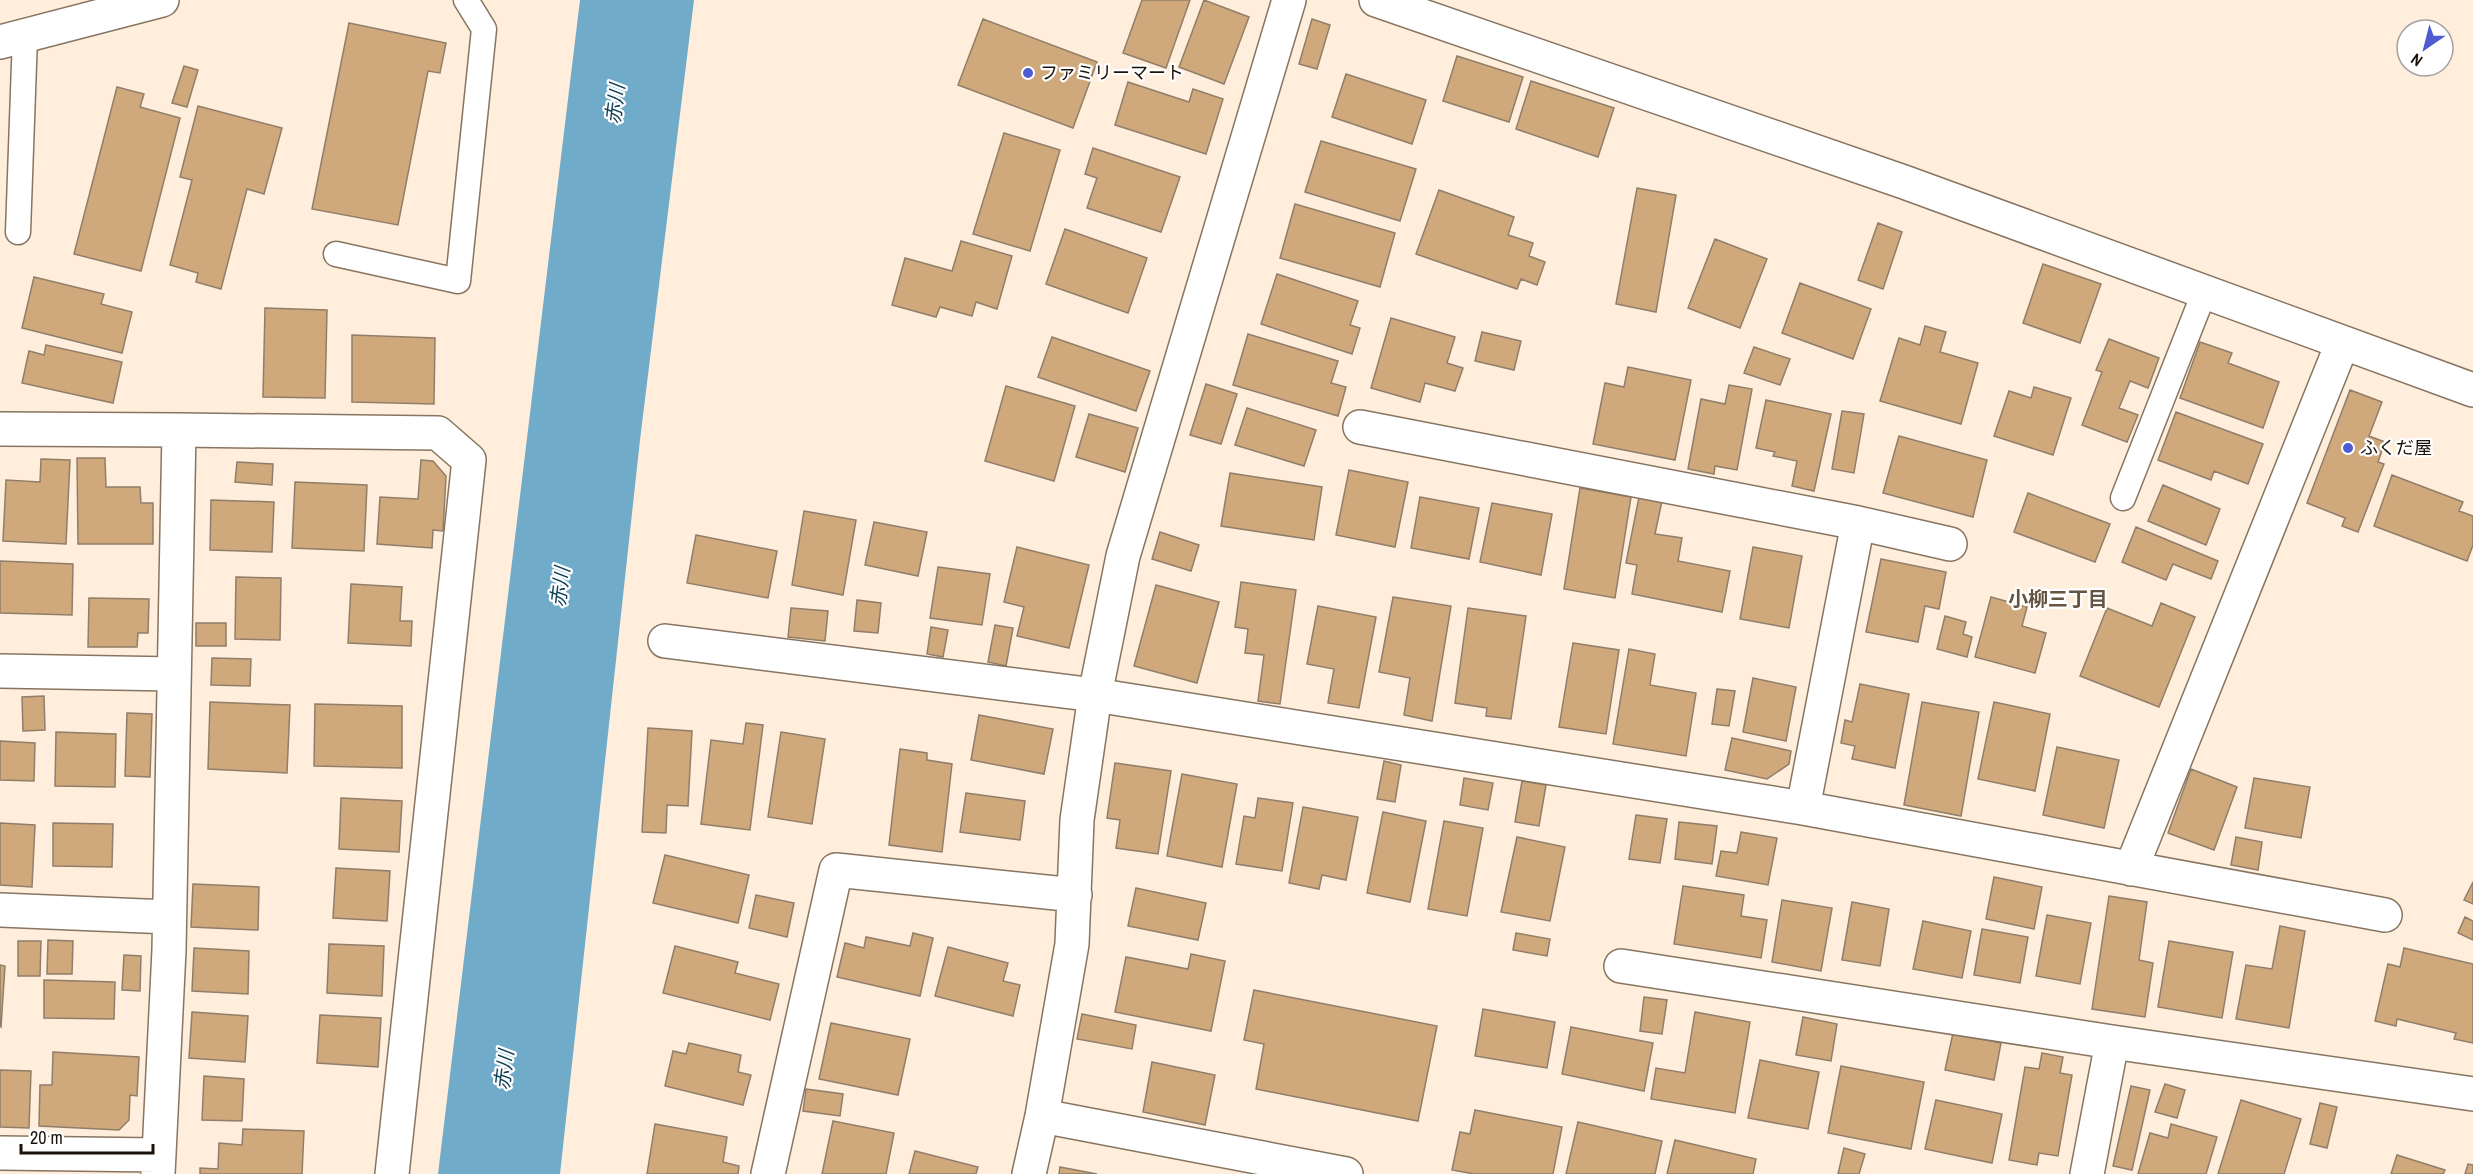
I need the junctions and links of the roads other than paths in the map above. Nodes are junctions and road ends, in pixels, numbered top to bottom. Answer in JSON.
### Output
{"nodes":[{"id":1,"x":162,"y":0,"type":"edge"},
{"id":2,"x":466,"y":0,"type":"edge"},
{"id":3,"x":1289,"y":0,"type":"edge"},
{"id":4,"x":1376,"y":0,"type":"edge"},
{"id":5,"x":12,"y":39,"type":"edge"},
{"id":6,"x":18,"y":232,"type":"dead end"},
{"id":7,"x":336,"y":254,"type":"dead end"},
{"id":8,"x":2204,"y":293,"type":"junction"},
{"id":9,"x":2342,"y":344,"type":"junction"},
{"id":10,"x":2473,"y":390,"type":"edge"},
{"id":11,"x":1360,"y":427,"type":"dead end"},
{"id":12,"x":0,"y":429,"type":"edge"},
{"id":13,"x":179,"y":430,"type":"junction"},
{"id":14,"x":2123,"y":498,"type":"dead end"},
{"id":15,"x":1858,"y":523,"type":"junction"},
{"id":16,"x":1950,"y":544,"type":"dead end"},
{"id":17,"x":665,"y":641,"type":"dead end"},
{"id":18,"x":0,"y":671,"type":"edge"},
{"id":19,"x":174,"y":674,"type":"junction"},
{"id":20,"x":1095,"y":695,"type":"junction"},
{"id":21,"x":1803,"y":808,"type":"junction"},
{"id":22,"x":2131,"y":869,"type":"junction"},
{"id":23,"x":1075,"y":895,"type":"junction"},
{"id":24,"x":0,"y":910,"type":"edge"},
{"id":25,"x":2385,"y":915,"type":"dead end"},
{"id":26,"x":169,"y":917,"type":"junction"},
{"id":27,"x":1621,"y":966,"type":"dead end"},
{"id":28,"x":2112,"y":1042,"type":"junction"},
{"id":29,"x":2473,"y":1094,"type":"edge"},
{"id":30,"x":1042,"y":1116,"type":"junction"},
{"id":31,"x":0,"y":1152,"type":"edge"},
{"id":32,"x":158,"y":1164,"type":"edge"},
{"id":33,"x":1291,"y":1169,"type":"edge"},
{"id":34,"x":392,"y":1174,"type":"edge"},
{"id":35,"x":768,"y":1174,"type":"edge"},
{"id":36,"x":1029,"y":1174,"type":"edge"},
{"id":37,"x":1346,"y":1174,"type":"edge"},
{"id":38,"x":2086,"y":1174,"type":"edge"}],
"edges":[{"from":1,"to":5,"type":"street"},
{"from":2,"to":7,"type":"lane"},
{"from":3,"to":20,"type":"street"},
{"from":4,"to":8,"type":"street"},
{"from":5,"to":6,"type":"lane"},
{"from":8,"to":9,"type":"street"},
{"from":8,"to":14,"type":"lane"},
{"from":9,"to":10,"type":"street"},
{"from":9,"to":22,"type":"street"},
{"from":11,"to":15,"type":"street"},
{"from":12,"to":13,"type":"street"},
{"from":13,"to":19,"type":"street"},
{"from":13,"to":34,"type":"street"},
{"from":15,"to":16,"type":"street"},
{"from":15,"to":21,"type":"street"},
{"from":17,"to":20,"type":"street"},
{"from":18,"to":19,"type":"street"},
{"from":19,"to":26,"type":"street"},
{"from":20,"to":21,"type":"street"},
{"from":20,"to":23,"type":"street"},
{"from":21,"to":22,"type":"street"},
{"from":22,"to":25,"type":"street"},
{"from":23,"to":30,"type":"street"},
{"from":23,"to":35,"type":"street"},
{"from":24,"to":26,"type":"street"},
{"from":26,"to":32,"type":"street"},
{"from":27,"to":28,"type":"street"},
{"from":28,"to":29,"type":"street"},
{"from":28,"to":38,"type":"street"},
{"from":30,"to":33,"type":"street"},
{"from":30,"to":36,"type":"street"},
{"from":31,"to":32,"type":"street"},
{"from":33,"to":37,"type":"street"}]}
